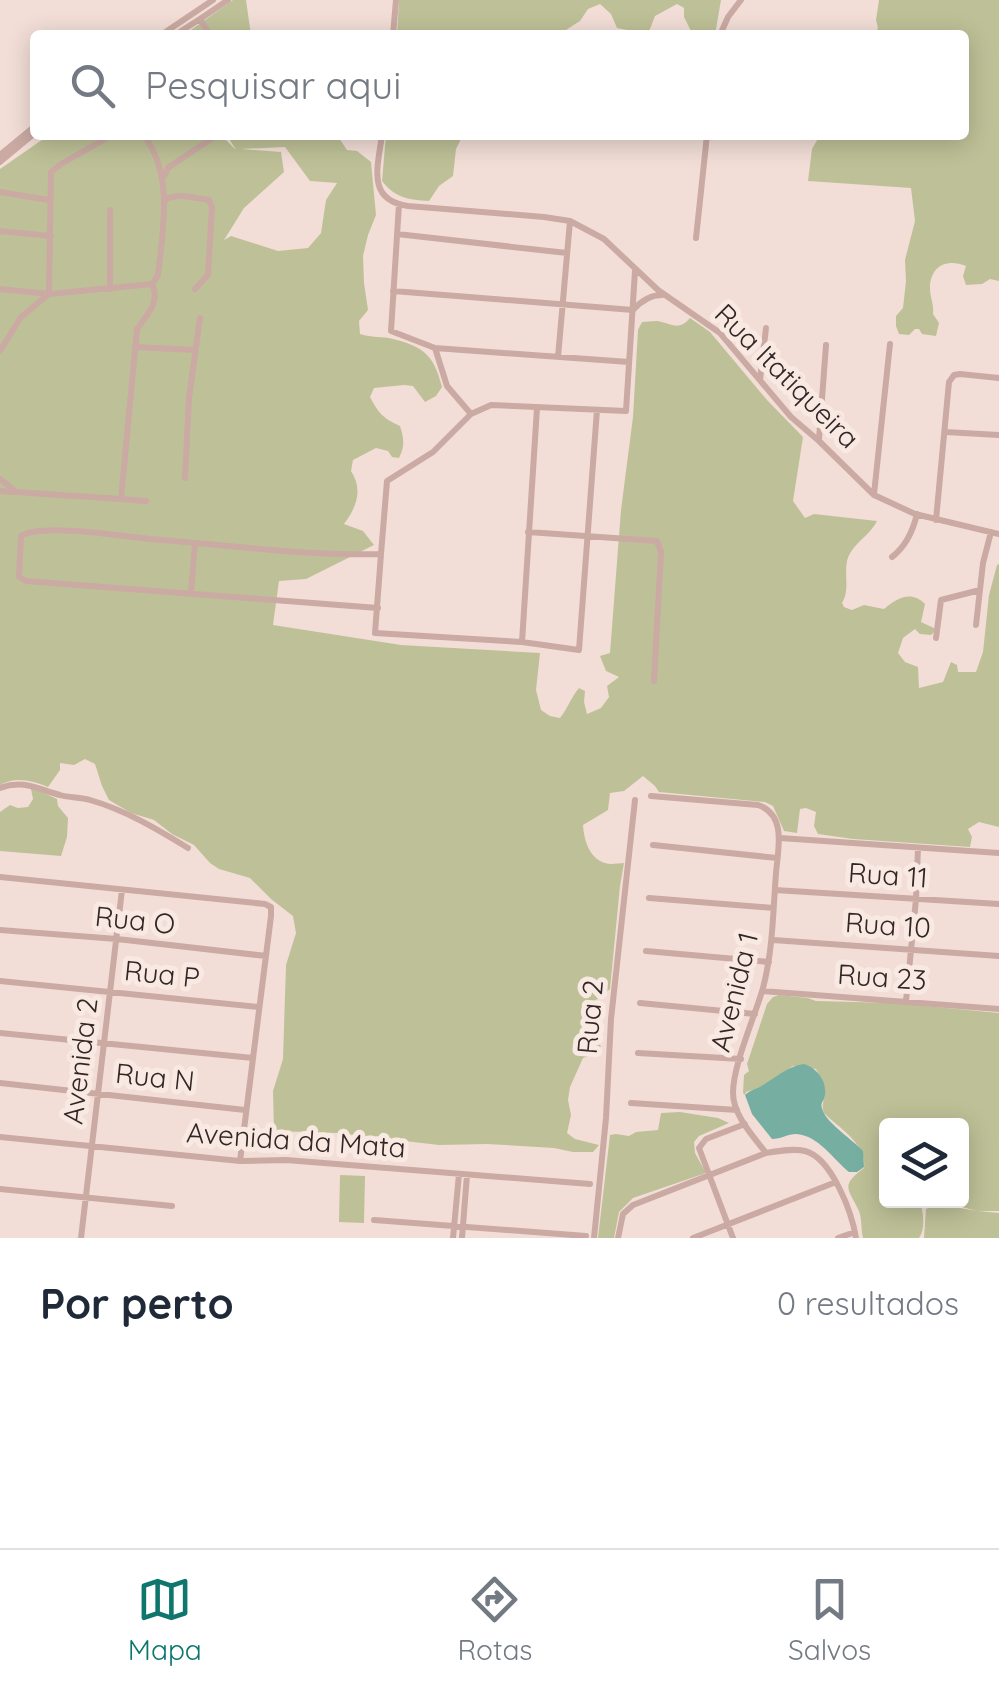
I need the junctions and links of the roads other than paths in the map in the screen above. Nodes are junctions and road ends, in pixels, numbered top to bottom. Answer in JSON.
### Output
{"nodes":[{"id":1,"x":212,"y":0,"type":"edge"},
{"id":2,"x":228,"y":0,"type":"edge"},
{"id":3,"x":396,"y":0,"type":"edge"},
{"id":4,"x":741,"y":0,"type":"edge"},
{"id":5,"x":200,"y":19,"type":"junction"},
{"id":6,"x":168,"y":30,"type":"edge"},
{"id":7,"x":183,"y":30,"type":"edge"},
{"id":8,"x":207,"y":30,"type":"edge"},
{"id":9,"x":393,"y":30,"type":"edge"},
{"id":10,"x":722,"y":30,"type":"edge"},
{"id":11,"x":30,"y":134,"type":"edge"},
{"id":12,"x":103,"y":140,"type":"edge"},
{"id":13,"x":147,"y":140,"type":"edge"},
{"id":14,"x":208,"y":140,"type":"edge"},
{"id":15,"x":381,"y":140,"type":"edge"},
{"id":16,"x":706,"y":140,"type":"edge"},
{"id":17,"x":0,"y":159,"type":"edge"},
{"id":18,"x":163,"y":177,"type":"junction"},
{"id":19,"x":0,"y":192,"type":"edge"},
{"id":20,"x":50,"y":200,"type":"junction"},
{"id":21,"x":165,"y":200,"type":"junction"},
{"id":22,"x":399,"y":204,"type":"junction"},
{"id":23,"x":110,"y":210,"type":"dead end"},
{"id":24,"x":570,"y":221,"type":"junction"},
{"id":25,"x":0,"y":232,"type":"edge"},
{"id":26,"x":397,"y":234,"type":"junction"},
{"id":27,"x":51,"y":236,"type":"junction"},
{"id":28,"x":696,"y":238,"type":"dead end"},
{"id":29,"x":567,"y":253,"type":"junction"},
{"id":30,"x":636,"y":271,"type":"junction"},
{"id":31,"x":152,"y":284,"type":"junction"},
{"id":32,"x":0,"y":288,"type":"edge"},
{"id":33,"x":110,"y":289,"type":"junction"},
{"id":34,"x":195,"y":289,"type":"dead end"},
{"id":35,"x":394,"y":291,"type":"junction"},
{"id":36,"x":49,"y":294,"type":"junction"},
{"id":37,"x":676,"y":302,"type":"junction"},
{"id":38,"x":564,"y":304,"type":"junction"},
{"id":39,"x":633,"y":310,"type":"junction"},
{"id":40,"x":200,"y":318,"type":"dead end"},
{"id":41,"x":766,"y":328,"type":"dead end"},
{"id":42,"x":890,"y":344,"type":"dead end"},
{"id":43,"x":826,"y":345,"type":"dead end"},
{"id":44,"x":136,"y":346,"type":"junction"},
{"id":45,"x":1,"y":347,"type":"edge"},
{"id":46,"x":434,"y":348,"type":"junction"},
{"id":47,"x":195,"y":350,"type":"junction"},
{"id":48,"x":558,"y":357,"type":"junction"},
{"id":49,"x":629,"y":362,"type":"junction"},
{"id":50,"x":999,"y":378,"type":"edge"},
{"id":51,"x":760,"y":382,"type":"junction"},
{"id":52,"x":537,"y":407,"type":"junction"},
{"id":53,"x":597,"y":410,"type":"junction"},
{"id":54,"x":471,"y":414,"type":"junction"},
{"id":55,"x":945,"y":432,"type":"junction"},
{"id":56,"x":999,"y":435,"type":"edge"},
{"id":57,"x":819,"y":441,"type":"junction"},
{"id":58,"x":184,"y":478,"type":"dead end"},
{"id":59,"x":0,"y":480,"type":"edge"},
{"id":60,"x":0,"y":491,"type":"edge"},
{"id":61,"x":18,"y":492,"type":"junction"},
{"id":62,"x":874,"y":496,"type":"junction"},
{"id":63,"x":121,"y":499,"type":"junction"},
{"id":64,"x":146,"y":501,"type":"dead end"},
{"id":65,"x":917,"y":514,"type":"junction"},
{"id":66,"x":936,"y":520,"type":"junction"},
{"id":67,"x":528,"y":532,"type":"junction"},
{"id":68,"x":995,"y":533,"type":"edge"},
{"id":69,"x":587,"y":537,"type":"junction"},
{"id":70,"x":195,"y":543,"type":"junction"},
{"id":71,"x":381,"y":554,"type":"junction"},
{"id":72,"x":892,"y":557,"type":"dead end"},
{"id":73,"x":980,"y":590,"type":"junction"},
{"id":74,"x":192,"y":594,"type":"junction"},
{"id":75,"x":378,"y":608,"type":"junction"},
{"id":76,"x":976,"y":625,"type":"dead end"},
{"id":77,"x":936,"y":638,"type":"dead end"},
{"id":78,"x":522,"y":642,"type":"junction"},
{"id":79,"x":654,"y":681,"type":"dead end"},
{"id":80,"x":0,"y":788,"type":"edge"},
{"id":81,"x":651,"y":796,"type":"dead end"},
{"id":82,"x":635,"y":800,"type":"dead end"},
{"id":83,"x":780,"y":838,"type":"junction"},
{"id":84,"x":654,"y":844,"type":"dead end"},
{"id":85,"x":188,"y":848,"type":"dead end"},
{"id":86,"x":918,"y":848,"type":"junction"},
{"id":87,"x":999,"y":853,"type":"edge"},
{"id":88,"x":777,"y":858,"type":"junction"},
{"id":89,"x":0,"y":877,"type":"edge"},
{"id":90,"x":122,"y":890,"type":"junction"},
{"id":91,"x":775,"y":890,"type":"junction"},
{"id":92,"x":649,"y":898,"type":"dead end"},
{"id":93,"x":916,"y":899,"type":"junction"},
{"id":94,"x":999,"y":904,"type":"edge"},
{"id":95,"x":774,"y":908,"type":"junction"},
{"id":96,"x":0,"y":930,"type":"edge"},
{"id":97,"x":117,"y":940,"type":"junction"},
{"id":98,"x":773,"y":940,"type":"junction"},
{"id":99,"x":912,"y":949,"type":"junction"},
{"id":100,"x":646,"y":950,"type":"dead end"},
{"id":101,"x":266,"y":956,"type":"junction"},
{"id":102,"x":999,"y":956,"type":"edge"},
{"id":103,"x":769,"y":962,"type":"junction"},
{"id":104,"x":0,"y":981,"type":"edge"},
{"id":105,"x":111,"y":992,"type":"junction"},
{"id":106,"x":762,"y":992,"type":"junction"},
{"id":107,"x":906,"y":1001,"type":"junction"},
{"id":108,"x":640,"y":1003,"type":"dead end"},
{"id":109,"x":260,"y":1007,"type":"junction"},
{"id":110,"x":999,"y":1009,"type":"edge"},
{"id":111,"x":755,"y":1014,"type":"junction"},
{"id":112,"x":0,"y":1033,"type":"edge"},
{"id":113,"x":103,"y":1043,"type":"junction"},
{"id":114,"x":638,"y":1054,"type":"dead end"},
{"id":115,"x":253,"y":1058,"type":"junction"},
{"id":116,"x":741,"y":1060,"type":"junction"},
{"id":117,"x":0,"y":1083,"type":"edge"},
{"id":118,"x":98,"y":1093,"type":"junction"},
{"id":119,"x":630,"y":1103,"type":"dead end"},
{"id":120,"x":245,"y":1110,"type":"junction"},
{"id":121,"x":737,"y":1110,"type":"junction"},
{"id":122,"x":744,"y":1124,"type":"junction"},
{"id":123,"x":0,"y":1136,"type":"edge"},
{"id":124,"x":92,"y":1146,"type":"junction"},
{"id":125,"x":766,"y":1153,"type":"junction"},
{"id":126,"x":240,"y":1161,"type":"junction"},
{"id":127,"x":463,"y":1174,"type":"junction"},
{"id":128,"x":711,"y":1176,"type":"junction"},
{"id":129,"x":836,"y":1182,"type":"junction"},
{"id":130,"x":590,"y":1184,"type":"dead end"},
{"id":131,"x":0,"y":1190,"type":"edge"},
{"id":132,"x":86,"y":1198,"type":"junction"},
{"id":133,"x":172,"y":1206,"type":"dead end"},
{"id":134,"x":374,"y":1220,"type":"dead end"},
{"id":135,"x":728,"y":1225,"type":"junction"},
{"id":136,"x":458,"y":1226,"type":"junction"},
{"id":137,"x":856,"y":1235,"type":"edge"},
{"id":138,"x":590,"y":1237,"type":"edge"},
{"id":139,"x":81,"y":1238,"type":"edge"},
{"id":140,"x":453,"y":1238,"type":"edge"},
{"id":141,"x":462,"y":1238,"type":"edge"},
{"id":142,"x":618,"y":1238,"type":"edge"},
{"id":143,"x":693,"y":1238,"type":"edge"},
{"id":144,"x":734,"y":1238,"type":"edge"},
{"id":145,"x":838,"y":1238,"type":"edge"}],
"edges":[{"from":1,"to":6,"type":"street"},
{"from":2,"to":5,"type":"street"},
{"from":3,"to":9,"type":"street"},
{"from":4,"to":10,"type":"street"},
{"from":5,"to":7,"type":"street"},
{"from":5,"to":8,"type":"street"},
{"from":11,"to":17,"type":"street"},
{"from":12,"to":20,"type":"street"},
{"from":13,"to":18,"type":"street"},
{"from":14,"to":18,"type":"street"},
{"from":15,"to":22,"type":"street"},
{"from":16,"to":28,"type":"street"},
{"from":18,"to":21,"type":"street"},
{"from":19,"to":20,"type":"street"},
{"from":20,"to":27,"type":"street"},
{"from":21,"to":31,"type":"street"},
{"from":21,"to":34,"type":"street"},
{"from":22,"to":24,"type":"street","name":"Rua Itatiqueira"},
{"from":22,"to":26,"type":"street"},
{"from":23,"to":33,"type":"street"},
{"from":24,"to":29,"type":"street"},
{"from":24,"to":30,"type":"street","name":"Rua Itatiqueira"},
{"from":25,"to":27,"type":"street"},
{"from":26,"to":29,"type":"street"},
{"from":26,"to":35,"type":"street"},
{"from":27,"to":36,"type":"street"},
{"from":29,"to":38,"type":"street"},
{"from":30,"to":37,"type":"street","name":"Rua Itatiqueira"},
{"from":30,"to":39,"type":"street"},
{"from":31,"to":33,"type":"street"},
{"from":31,"to":44,"type":"street"},
{"from":32,"to":36,"type":"street"},
{"from":33,"to":36,"type":"street"},
{"from":35,"to":38,"type":"street"},
{"from":35,"to":46,"type":"street"},
{"from":36,"to":45,"type":"street"},
{"from":37,"to":39,"type":"street"},
{"from":37,"to":51,"type":"street","name":"Rua Itatiqueira"},
{"from":38,"to":39,"type":"street"},
{"from":38,"to":48,"type":"street"},
{"from":39,"to":49,"type":"street"},
{"from":40,"to":47,"type":"street"},
{"from":41,"to":51,"type":"street"},
{"from":42,"to":62,"type":"street"},
{"from":43,"to":57,"type":"street"},
{"from":44,"to":47,"type":"street"},
{"from":44,"to":63,"type":"street"},
{"from":46,"to":48,"type":"street"},
{"from":46,"to":54,"type":"street"},
{"from":47,"to":58,"type":"street"},
{"from":48,"to":49,"type":"street"},
{"from":49,"to":53,"type":"street"},
{"from":50,"to":55,"type":"street"},
{"from":51,"to":57,"type":"street","name":"Rua Itatiqueira"},
{"from":52,"to":53,"type":"street"},
{"from":52,"to":54,"type":"street"},
{"from":52,"to":67,"type":"street"},
{"from":53,"to":69,"type":"street"},
{"from":54,"to":71,"type":"street"},
{"from":55,"to":56,"type":"street"},
{"from":55,"to":66,"type":"street"},
{"from":57,"to":62,"type":"street","name":"Rua Itatiqueira"},
{"from":59,"to":61,"type":"street"},
{"from":60,"to":61,"type":"street"},
{"from":61,"to":63,"type":"street"},
{"from":62,"to":65,"type":"street","name":"Rua Itatiqueira"},
{"from":63,"to":64,"type":"street"},
{"from":65,"to":66,"type":"street","name":"Rua Itatiqueira"},
{"from":65,"to":72,"type":"street"},
{"from":66,"to":68,"type":"street","name":"Rua Itatiqueira"},
{"from":67,"to":69,"type":"street"},
{"from":67,"to":78,"type":"street"},
{"from":68,"to":73,"type":"street"},
{"from":69,"to":78,"type":"street"},
{"from":69,"to":79,"type":"street"},
{"from":70,"to":71,"type":"street"},
{"from":70,"to":74,"type":"street"},
{"from":70,"to":74,"type":"street"},
{"from":71,"to":75,"type":"street"},
{"from":73,"to":76,"type":"street"},
{"from":73,"to":77,"type":"street"},
{"from":74,"to":75,"type":"street"},
{"from":75,"to":78,"type":"street"},
{"from":80,"to":85,"type":"street"},
{"from":81,"to":83,"type":"street"},
{"from":82,"to":138,"type":"street","name":"Rua 2"},
{"from":83,"to":86,"type":"street"},
{"from":83,"to":88,"type":"street","name":"Avenida 1"},
{"from":84,"to":88,"type":"street"},
{"from":86,"to":87,"type":"street"},
{"from":86,"to":93,"type":"street"},
{"from":88,"to":91,"type":"street","name":"Avenida 1"},
{"from":89,"to":90,"type":"street"},
{"from":90,"to":97,"type":"street","name":"Avenida 2"},
{"from":90,"to":101,"type":"street"},
{"from":91,"to":93,"type":"street","name":"Rua 11"},
{"from":91,"to":95,"type":"street","name":"Avenida 1"},
{"from":92,"to":95,"type":"street"},
{"from":93,"to":94,"type":"street","name":"Rua 11"},
{"from":93,"to":99,"type":"street"},
{"from":95,"to":98,"type":"street","name":"Avenida 1"},
{"from":96,"to":97,"type":"street","name":"Rua O"},
{"from":97,"to":101,"type":"street","name":"Rua O"},
{"from":97,"to":105,"type":"street","name":"Avenida 2"},
{"from":98,"to":99,"type":"street","name":"Rua 10"},
{"from":98,"to":103,"type":"street","name":"Avenida 1"},
{"from":99,"to":102,"type":"street","name":"Rua 10"},
{"from":99,"to":107,"type":"street"},
{"from":100,"to":103,"type":"street"},
{"from":101,"to":109,"type":"street"},
{"from":103,"to":106,"type":"street","name":"Avenida 1"},
{"from":104,"to":105,"type":"street","name":"Rua P"},
{"from":105,"to":109,"type":"street","name":"Rua P"},
{"from":105,"to":113,"type":"street","name":"Avenida 2"},
{"from":106,"to":107,"type":"street","name":"Rua 23"},
{"from":106,"to":111,"type":"street","name":"Avenida 1"},
{"from":107,"to":110,"type":"street","name":"Rua 23"},
{"from":108,"to":111,"type":"street"},
{"from":109,"to":115,"type":"street"},
{"from":111,"to":116,"type":"street","name":"Avenida 1"},
{"from":112,"to":113,"type":"street"},
{"from":113,"to":115,"type":"street"},
{"from":113,"to":118,"type":"street","name":"Avenida 2"},
{"from":114,"to":116,"type":"street"},
{"from":115,"to":120,"type":"street"},
{"from":116,"to":121,"type":"street","name":"Avenida 1"},
{"from":117,"to":118,"type":"street","name":"Rua N"},
{"from":118,"to":120,"type":"street","name":"Rua N"},
{"from":118,"to":124,"type":"street","name":"Avenida 2"},
{"from":119,"to":121,"type":"street"},
{"from":120,"to":126,"type":"street"},
{"from":121,"to":122,"type":"street"},
{"from":122,"to":125,"type":"street"},
{"from":122,"to":128,"type":"street"},
{"from":123,"to":124,"type":"street","name":"Avenida da Mata"},
{"from":124,"to":126,"type":"street","name":"Avenida da Mata"},
{"from":124,"to":132,"type":"street","name":"Avenida 2"},
{"from":125,"to":128,"type":"street"},
{"from":125,"to":129,"type":"street"},
{"from":126,"to":127,"type":"street","name":"Avenida da Mata"},
{"from":127,"to":130,"type":"street","name":"Avenida da Mata"},
{"from":127,"to":136,"type":"street"},
{"from":128,"to":135,"type":"street"},
{"from":128,"to":142,"type":"street"},
{"from":129,"to":135,"type":"street"},
{"from":129,"to":137,"type":"street"},
{"from":131,"to":132,"type":"street"},
{"from":132,"to":133,"type":"street"},
{"from":132,"to":139,"type":"street","name":"Avenida 2"},
{"from":134,"to":136,"type":"street"},
{"from":135,"to":143,"type":"street"},
{"from":135,"to":144,"type":"street"},
{"from":136,"to":138,"type":"street"},
{"from":136,"to":140,"type":"street"},
{"from":136,"to":141,"type":"street"},
{"from":137,"to":145,"type":"street"}]}
